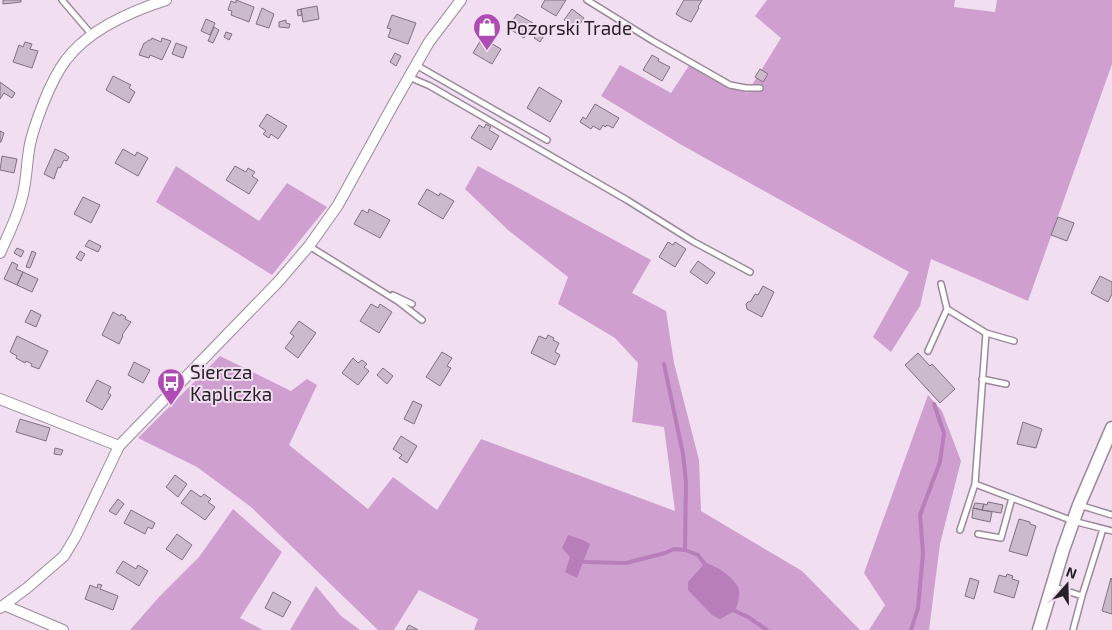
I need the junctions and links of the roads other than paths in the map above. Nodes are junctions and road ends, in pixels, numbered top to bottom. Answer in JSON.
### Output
{"nodes":[{"id":1,"x":62,"y":0,"type":"edge"},
{"id":2,"x":166,"y":0,"type":"edge"},
{"id":3,"x":461,"y":0,"type":"edge"},
{"id":4,"x":587,"y":0,"type":"edge"},
{"id":5,"x":92,"y":35,"type":"junction"},
{"id":6,"x":416,"y":64,"type":"junction"},
{"id":7,"x":408,"y":77,"type":"junction"},
{"id":8,"x":760,"y":88,"type":"dead end"},
{"id":9,"x":547,"y":140,"type":"dead end"},
{"id":10,"x":309,"y":246,"type":"junction"},
{"id":11,"x":0,"y":253,"type":"edge"},
{"id":12,"x":750,"y":272,"type":"dead end"},
{"id":13,"x":941,"y":284,"type":"dead end"},
{"id":14,"x":373,"y":286,"type":"junction"},
{"id":15,"x":412,"y":304,"type":"dead end"},
{"id":16,"x":947,"y":309,"type":"junction"},
{"id":17,"x":422,"y":320,"type":"dead end"},
{"id":18,"x":986,"y":332,"type":"junction"},
{"id":19,"x":1014,"y":341,"type":"dead end"},
{"id":20,"x":928,"y":351,"type":"dead end"},
{"id":21,"x":982,"y":379,"type":"junction"},
{"id":22,"x":1006,"y":384,"type":"dead end"},
{"id":23,"x":0,"y":399,"type":"edge"},
{"id":24,"x":1111,"y":434,"type":"edge"},
{"id":25,"x":119,"y":446,"type":"junction"},
{"id":26,"x":975,"y":484,"type":"junction"},
{"id":27,"x":1012,"y":498,"type":"junction"},
{"id":28,"x":1079,"y":505,"type":"junction"},
{"id":29,"x":1112,"y":515,"type":"edge"},
{"id":30,"x":1073,"y":521,"type":"junction"},
{"id":31,"x":1103,"y":529,"type":"junction"},
{"id":32,"x":960,"y":530,"type":"dead end"},
{"id":33,"x":1112,"y":532,"type":"edge"},
{"id":34,"x":978,"y":534,"type":"dead end"},
{"id":35,"x":1051,"y":585,"type":"junction"},
{"id":36,"x":1082,"y":596,"type":"junction"},
{"id":37,"x":2,"y":607,"type":"edge"},
{"id":38,"x":63,"y":630,"type":"edge"},
{"id":39,"x":1039,"y":630,"type":"edge"},
{"id":40,"x":1073,"y":630,"type":"edge"}],
"edges":[{"from":1,"to":5,"type":"lane"},
{"from":2,"to":5,"type":"street"},
{"from":3,"to":6,"type":"street"},
{"from":4,"to":8,"type":"lane"},
{"from":5,"to":11,"type":"street"},
{"from":6,"to":7,"type":"street"},
{"from":6,"to":9,"type":"lane"},
{"from":7,"to":10,"type":"street"},
{"from":7,"to":12,"type":"lane"},
{"from":10,"to":14,"type":"lane"},
{"from":10,"to":25,"type":"street"},
{"from":13,"to":16,"type":"lane"},
{"from":14,"to":15,"type":"lane"},
{"from":14,"to":17,"type":"lane"},
{"from":16,"to":18,"type":"lane"},
{"from":16,"to":20,"type":"lane"},
{"from":18,"to":19,"type":"lane"},
{"from":18,"to":21,"type":"lane"},
{"from":21,"to":22,"type":"lane"},
{"from":21,"to":26,"type":"lane"},
{"from":23,"to":25,"type":"street"},
{"from":24,"to":28,"type":"street"},
{"from":25,"to":37,"type":"street"},
{"from":26,"to":27,"type":"lane"},
{"from":26,"to":32,"type":"lane"},
{"from":27,"to":30,"type":"lane"},
{"from":27,"to":34,"type":"lane"},
{"from":28,"to":29,"type":"lane"},
{"from":28,"to":30,"type":"street"},
{"from":30,"to":31,"type":"lane"},
{"from":30,"to":35,"type":"street"},
{"from":31,"to":33,"type":"lane"},
{"from":31,"to":36,"type":"lane"},
{"from":35,"to":36,"type":"lane"},
{"from":35,"to":39,"type":"street"},
{"from":36,"to":40,"type":"lane"},
{"from":37,"to":38,"type":"street"}]}
